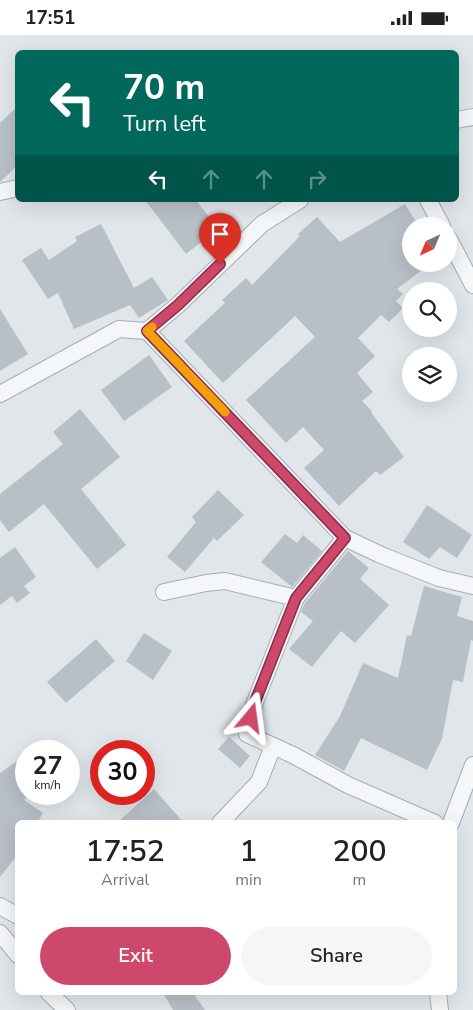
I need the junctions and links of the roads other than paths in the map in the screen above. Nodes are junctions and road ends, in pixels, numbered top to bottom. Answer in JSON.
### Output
{"nodes":[{"id":1,"x":473,"y":117,"type":"edge"},
{"id":2,"x":459,"y":119,"type":"edge"},
{"id":3,"x":15,"y":189,"type":"edge"},
{"id":4,"x":0,"y":192,"type":"edge"},
{"id":5,"x":297,"y":202,"type":"edge"},
{"id":6,"x":429,"y":202,"type":"edge"},
{"id":7,"x":437,"y":217,"type":"edge"},
{"id":8,"x":458,"y":256,"type":"edge"},
{"id":9,"x":473,"y":285,"type":"edge"},
{"id":10,"x":147,"y":331,"type":"junction"},
{"id":11,"x":0,"y":394,"type":"edge"},
{"id":12,"x":345,"y":538,"type":"junction"},
{"id":13,"x":473,"y":586,"type":"edge"},
{"id":14,"x":164,"y":592,"type":"dead end"},
{"id":15,"x":296,"y":598,"type":"junction"},
{"id":16,"x":273,"y":746,"type":"junction"},
{"id":17,"x":473,"y":765,"type":"edge"},
{"id":18,"x":223,"y":820,"type":"edge"},
{"id":19,"x":428,"y":820,"type":"edge"},
{"id":20,"x":453,"y":820,"type":"edge"},
{"id":21,"x":0,"y":906,"type":"edge"},
{"id":22,"x":15,"y":915,"type":"edge"},
{"id":23,"x":0,"y":933,"type":"edge"},
{"id":24,"x":15,"y":951,"type":"edge"},
{"id":25,"x":50,"y":995,"type":"edge"},
{"id":26,"x":438,"y":995,"type":"edge"},
{"id":27,"x":67,"y":1010,"type":"edge"},
{"id":28,"x":440,"y":1010,"type":"edge"}],
"edges":[{"from":1,"to":2,"type":"street"},
{"from":3,"to":4,"type":"street"},
{"from":5,"to":10,"type":"street"},
{"from":6,"to":7,"type":"street"},
{"from":8,"to":9,"type":"street"},
{"from":10,"to":11,"type":"street"},
{"from":10,"to":12,"type":"street"},
{"from":12,"to":13,"type":"street"},
{"from":12,"to":15,"type":"street"},
{"from":14,"to":15,"type":"street"},
{"from":15,"to":16,"type":"street"},
{"from":16,"to":18,"type":"street"},
{"from":16,"to":19,"type":"street"},
{"from":17,"to":20,"type":"street"},
{"from":21,"to":22,"type":"street"},
{"from":23,"to":24,"type":"street"},
{"from":25,"to":27,"type":"street"},
{"from":26,"to":28,"type":"street"}]}
